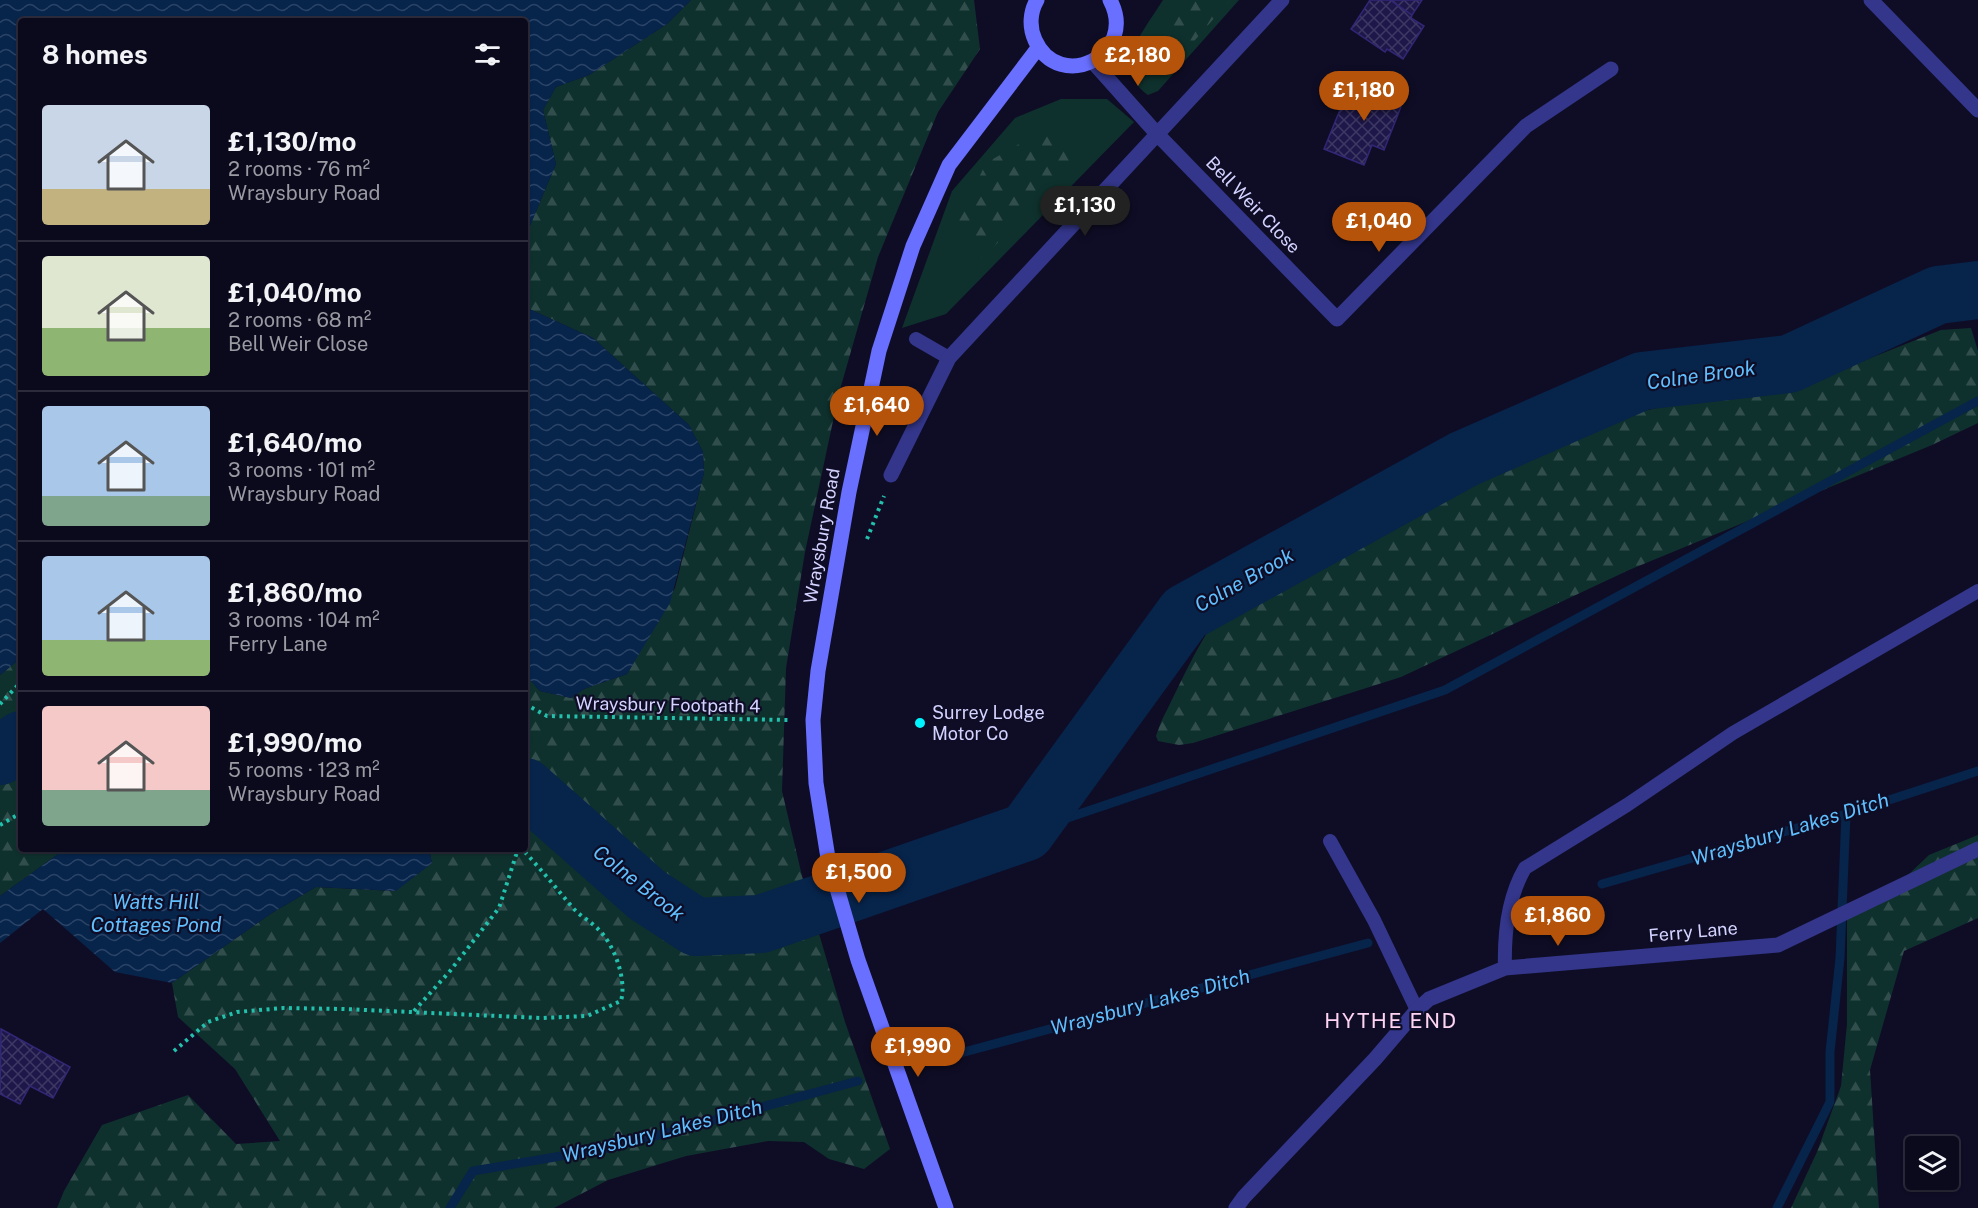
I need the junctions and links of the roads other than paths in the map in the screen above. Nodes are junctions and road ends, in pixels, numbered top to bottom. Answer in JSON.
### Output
{"nodes":[{"id":1,"x":1037,"y":0,"type":"edge"},
{"id":2,"x":1110,"y":0,"type":"edge"},
{"id":3,"x":1282,"y":0,"type":"edge"},
{"id":4,"x":1871,"y":0,"type":"edge"},
{"id":5,"x":1038,"y":48,"type":"junction"},
{"id":6,"x":1093,"y":62,"type":"junction"},
{"id":7,"x":1611,"y":69,"type":"dead end"},
{"id":8,"x":1978,"y":110,"type":"edge"},
{"id":9,"x":1158,"y":135,"type":"junction"},
{"id":10,"x":916,"y":339,"type":"dead end"},
{"id":11,"x":949,"y":358,"type":"junction"},
{"id":12,"x":891,"y":475,"type":"dead end"},
{"id":13,"x":1978,"y":591,"type":"edge"},
{"id":14,"x":1330,"y":841,"type":"dead end"},
{"id":15,"x":1978,"y":849,"type":"edge"},
{"id":16,"x":1505,"y":968,"type":"junction"},
{"id":17,"x":1417,"y":1010,"type":"junction"},
{"id":18,"x":946,"y":1208,"type":"edge"},
{"id":19,"x":1236,"y":1208,"type":"edge"}],
"edges":[{"from":1,"to":5,"type":"main road"},
{"from":2,"to":6,"type":"main road"},
{"from":3,"to":9,"type":"street"},
{"from":4,"to":8,"type":"street"},
{"from":5,"to":6,"type":"main road"},
{"from":5,"to":18,"type":"main road","name":"Wraysbury Road"},
{"from":6,"to":9,"type":"street"},
{"from":7,"to":9,"type":"street","name":"Bell Weir Close"},
{"from":9,"to":11,"type":"street"},
{"from":10,"to":11,"type":"lane"},
{"from":11,"to":12,"type":"street"},
{"from":13,"to":16,"type":"lane"},
{"from":14,"to":17,"type":"lane"},
{"from":15,"to":16,"type":"street","name":"Ferry Lane"},
{"from":16,"to":17,"type":"street","name":"Ferry Lane"},
{"from":17,"to":19,"type":"street","name":"Ferry Lane"}]}
